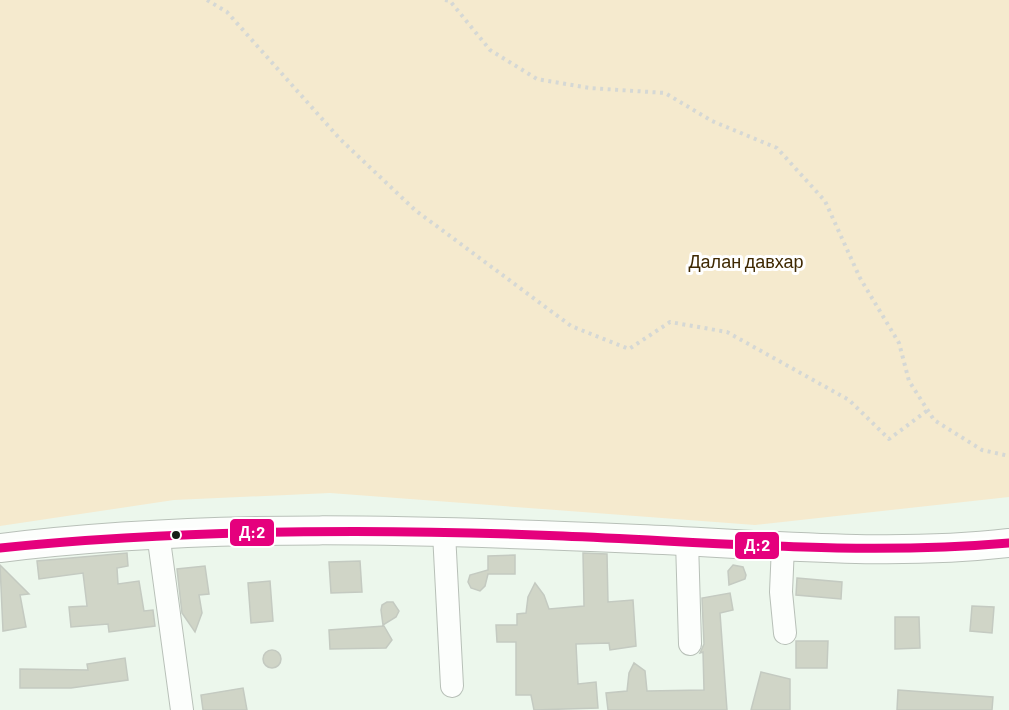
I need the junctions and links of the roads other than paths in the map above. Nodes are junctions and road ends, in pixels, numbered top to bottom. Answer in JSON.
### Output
{"nodes":[{"id":1,"x":158,"y":533,"type":"junction"},
{"id":2,"x":444,"y":533,"type":"junction"},
{"id":3,"x":687,"y":541,"type":"junction"},
{"id":4,"x":1009,"y":543,"type":"edge"},
{"id":5,"x":783,"y":546,"type":"junction"},
{"id":6,"x":0,"y":548,"type":"edge"},
{"id":7,"x":785,"y":633,"type":"dead end"},
{"id":8,"x":690,"y":644,"type":"dead end"},
{"id":9,"x":452,"y":686,"type":"dead end"},
{"id":10,"x":182,"y":710,"type":"edge"}],
"edges":[{"from":1,"to":2,"type":"street"},
{"from":1,"to":6,"type":"street"},
{"from":1,"to":10,"type":"street"},
{"from":2,"to":3,"type":"street"},
{"from":2,"to":9,"type":"street"},
{"from":3,"to":5,"type":"street"},
{"from":3,"to":8,"type":"street"},
{"from":4,"to":5,"type":"street"},
{"from":5,"to":7,"type":"street"}]}
